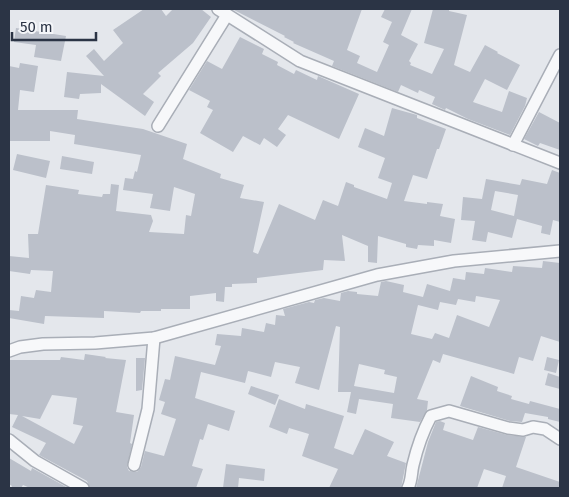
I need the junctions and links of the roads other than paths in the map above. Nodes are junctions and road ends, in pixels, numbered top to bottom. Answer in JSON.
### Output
{"nodes":[{"id":1,"x":222,"y":12,"type":"edge"},
{"id":2,"x":560,"y":55,"type":"edge"},
{"id":3,"x":158,"y":126,"type":"dead end"},
{"id":4,"x":513,"y":144,"type":"junction"},
{"id":5,"x":560,"y":163,"type":"edge"},
{"id":6,"x":560,"y":251,"type":"edge"},
{"id":7,"x":154,"y":338,"type":"junction"},
{"id":8,"x":9,"y":351,"type":"edge"},
{"id":9,"x":560,"y":438,"type":"edge"},
{"id":10,"x":9,"y":440,"type":"edge"},
{"id":11,"x":134,"y":465,"type":"dead end"},
{"id":12,"x":83,"y":488,"type":"edge"},
{"id":13,"x":408,"y":488,"type":"edge"}],
"edges":[{"from":1,"to":3,"type":"street"},
{"from":1,"to":4,"type":"street"},
{"from":2,"to":4,"type":"street"},
{"from":4,"to":5,"type":"street"},
{"from":6,"to":7,"type":"street"},
{"from":7,"to":8,"type":"street"},
{"from":7,"to":11,"type":"street"},
{"from":9,"to":13,"type":"street"},
{"from":10,"to":12,"type":"street"}]}
